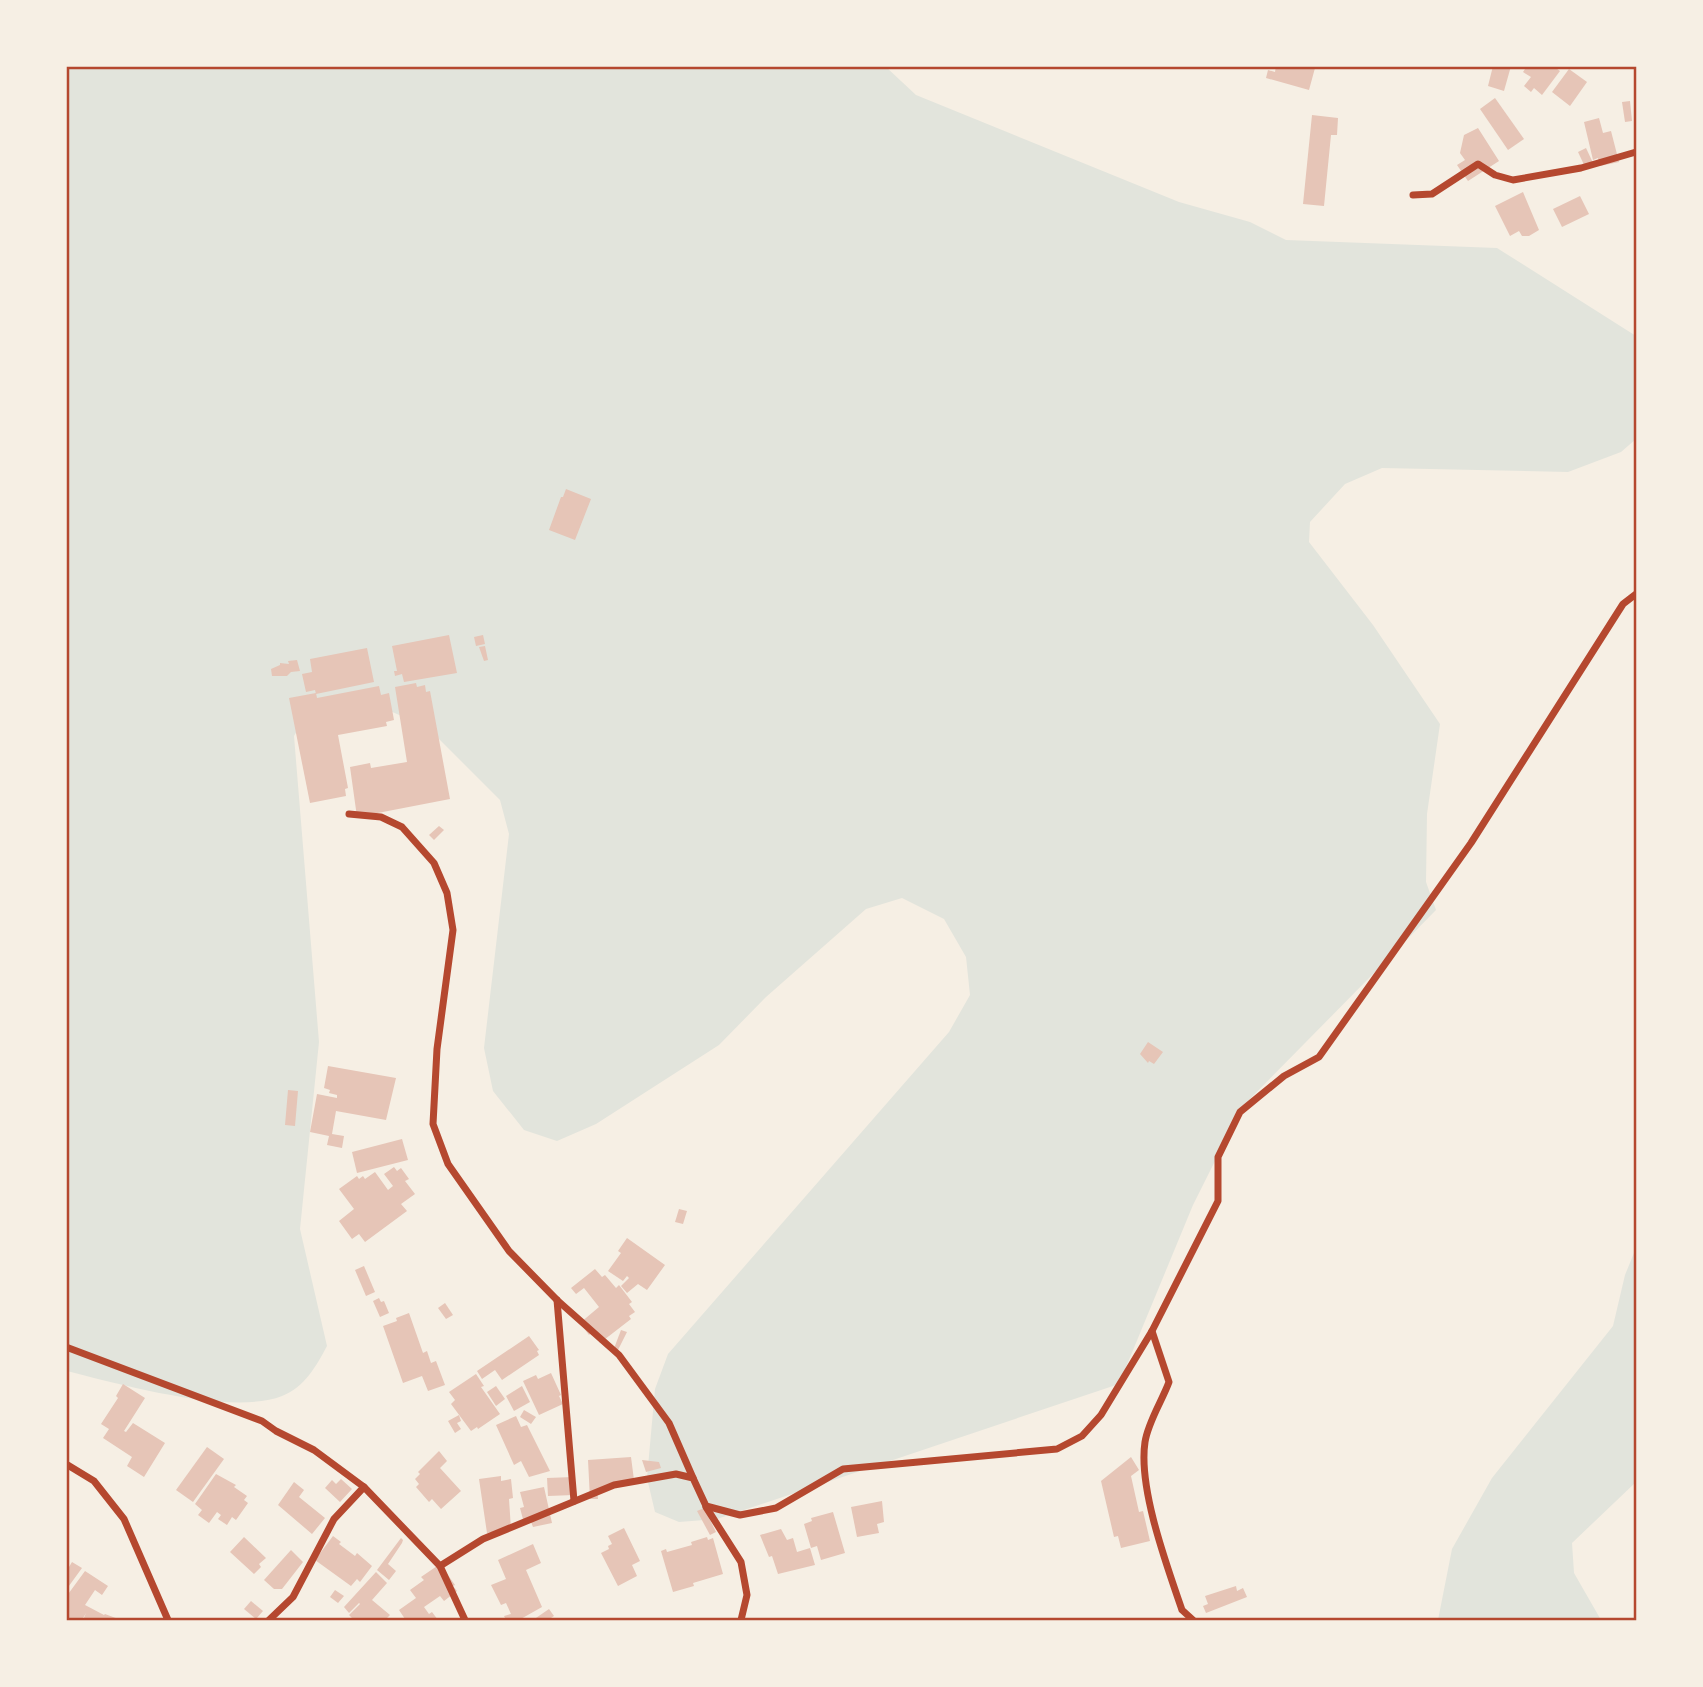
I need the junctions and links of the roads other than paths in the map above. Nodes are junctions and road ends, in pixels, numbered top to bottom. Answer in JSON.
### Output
{"nodes":[{"id":1,"x":1636,"y":152,"type":"edge"},
{"id":2,"x":1413,"y":195,"type":"dead end"},
{"id":3,"x":1636,"y":594,"type":"edge"},
{"id":4,"x":349,"y":814,"type":"dead end"},
{"id":5,"x":557,"y":1300,"type":"junction"},
{"id":6,"x":1152,"y":1331,"type":"junction"},
{"id":7,"x":66,"y":1347,"type":"edge"},
{"id":8,"x":66,"y":1464,"type":"edge"},
{"id":9,"x":693,"y":1478,"type":"junction"},
{"id":10,"x":364,"y":1487,"type":"junction"},
{"id":11,"x":574,"y":1501,"type":"junction"},
{"id":12,"x":706,"y":1506,"type":"junction"},
{"id":13,"x":440,"y":1566,"type":"junction"},
{"id":14,"x":168,"y":1620,"type":"edge"},
{"id":15,"x":269,"y":1620,"type":"edge"},
{"id":16,"x":465,"y":1620,"type":"edge"},
{"id":17,"x":741,"y":1620,"type":"edge"},
{"id":18,"x":1193,"y":1620,"type":"edge"}],
"edges":[{"from":1,"to":2,"type":"street"},
{"from":3,"to":6,"type":"street"},
{"from":4,"to":5,"type":"street"},
{"from":5,"to":9,"type":"street"},
{"from":5,"to":11,"type":"street"},
{"from":6,"to":12,"type":"street"},
{"from":6,"to":18,"type":"street"},
{"from":7,"to":10,"type":"street"},
{"from":8,"to":14,"type":"street"},
{"from":9,"to":11,"type":"street"},
{"from":9,"to":12,"type":"street"},
{"from":10,"to":13,"type":"street"},
{"from":10,"to":15,"type":"street"},
{"from":11,"to":13,"type":"street"},
{"from":12,"to":17,"type":"street"},
{"from":13,"to":16,"type":"street"}]}
